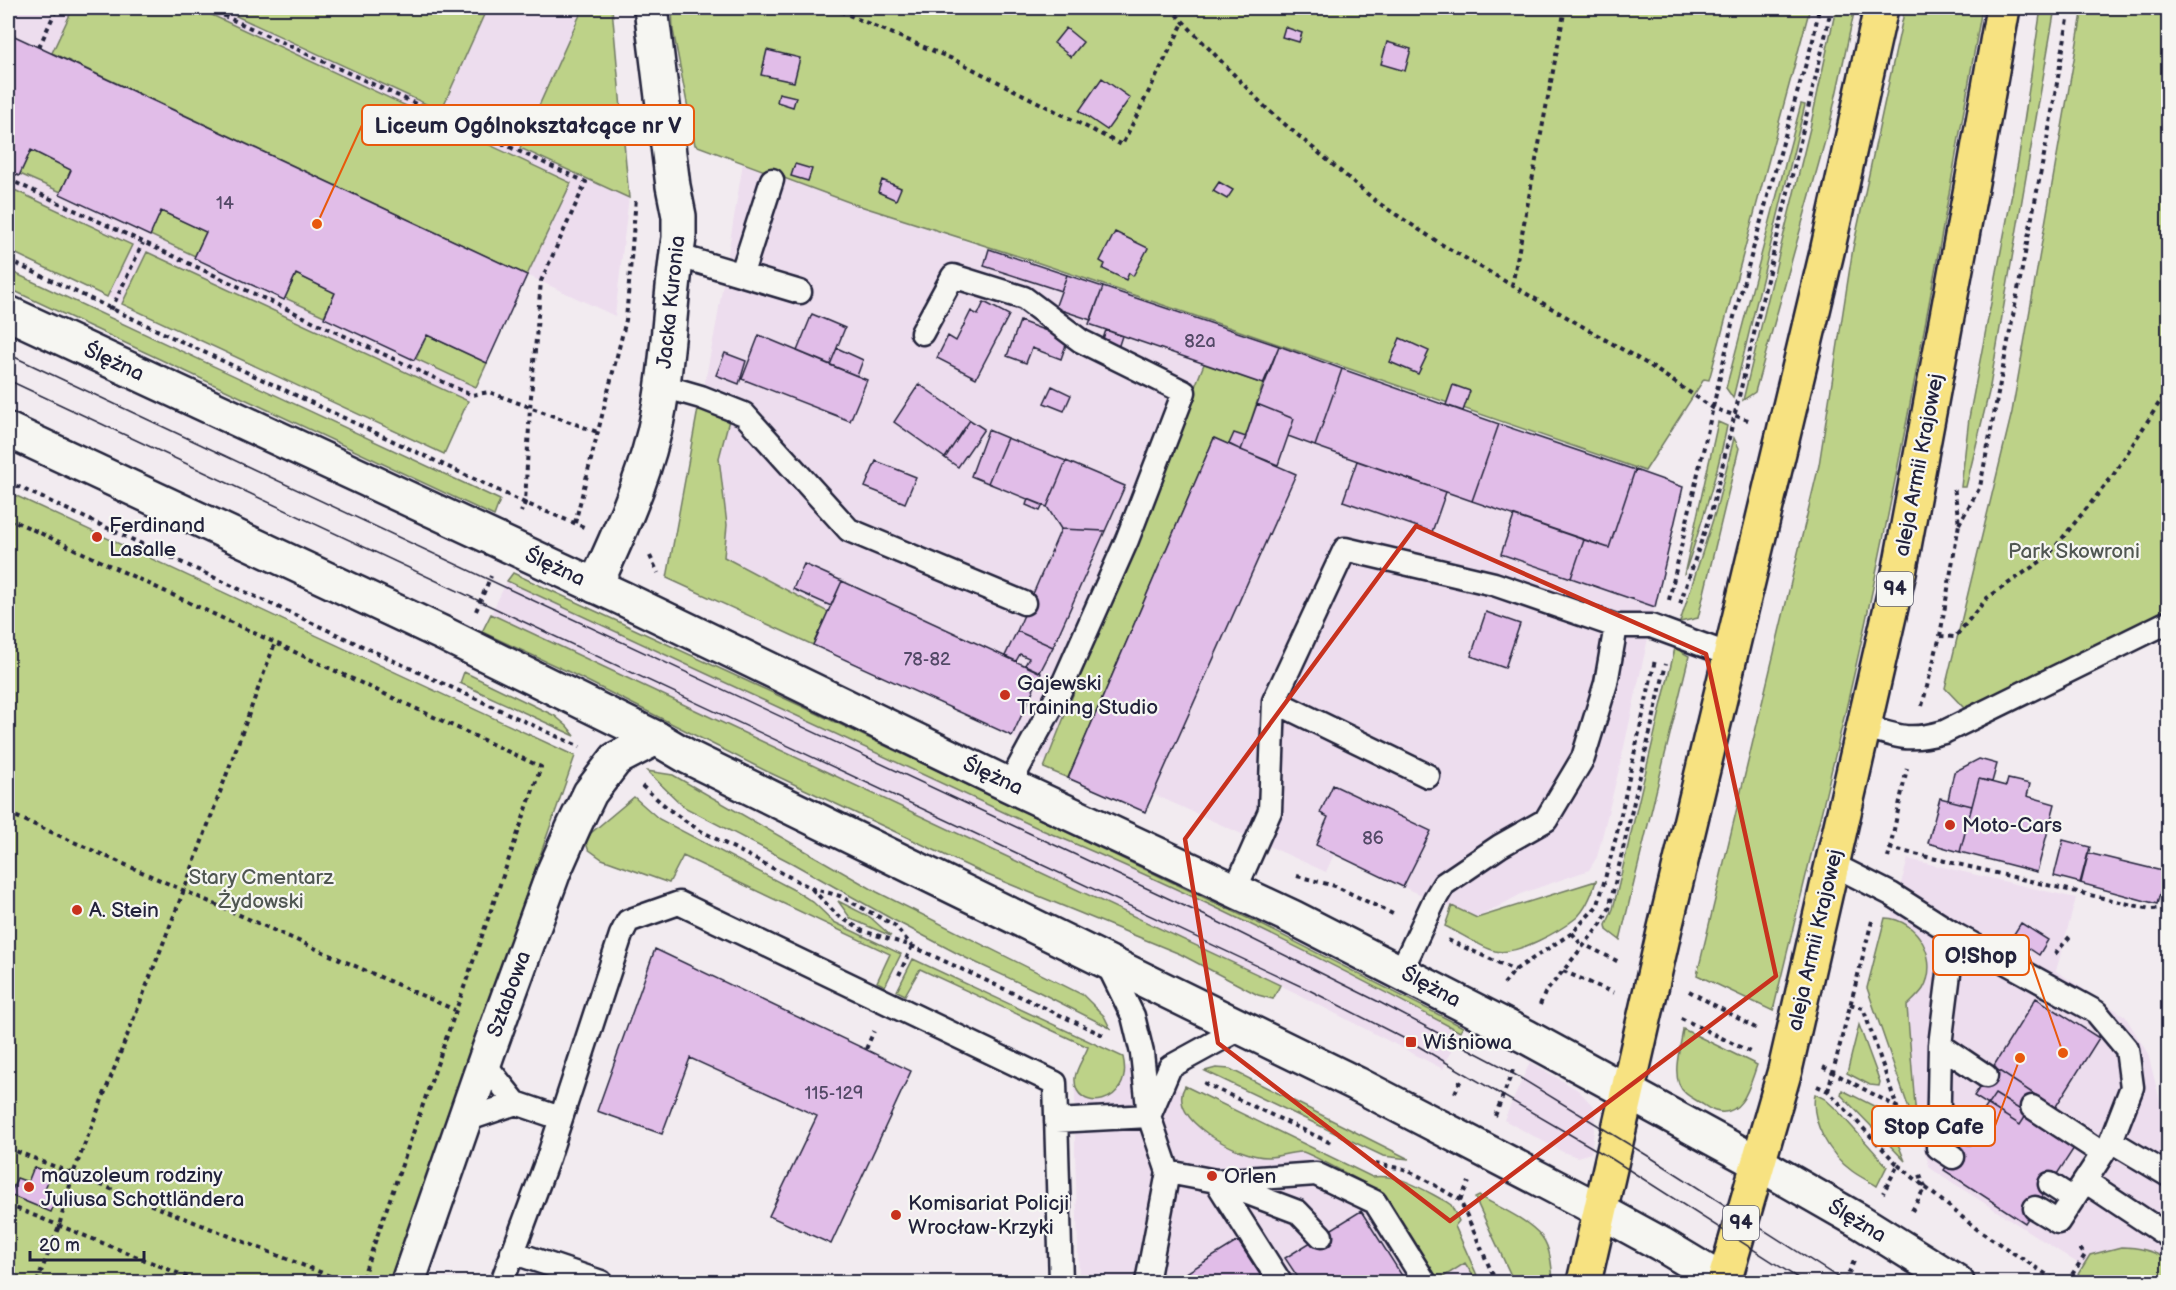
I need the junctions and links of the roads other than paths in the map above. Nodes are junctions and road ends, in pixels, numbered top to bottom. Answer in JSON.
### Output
{"nodes":[{"id":1,"x":651,"y":8,"type":"edge"},
{"id":2,"x":1881,"y":8,"type":"edge"},
{"id":3,"x":2003,"y":8,"type":"edge"},
{"id":4,"x":772,"y":180,"type":"dead end"},
{"id":5,"x":676,"y":255,"type":"junction"},
{"id":6,"x":742,"y":273,"type":"junction"},
{"id":7,"x":800,"y":291,"type":"dead end"},
{"id":8,"x":8,"y":313,"type":"edge"},
{"id":9,"x":922,"y":333,"type":"dead end"},
{"id":10,"x":663,"y":386,"type":"junction"},
{"id":11,"x":8,"y":430,"type":"edge"},
{"id":12,"x":595,"y":586,"type":"junction"},
{"id":13,"x":1024,"y":603,"type":"dead end"},
{"id":14,"x":2169,"y":622,"type":"edge"},
{"id":15,"x":1616,"y":627,"type":"junction"},
{"id":16,"x":1730,"y":655,"type":"junction"},
{"id":17,"x":1274,"y":702,"type":"junction"},
{"id":18,"x":1864,"y":726,"type":"junction"},
{"id":19,"x":656,"y":738,"type":"junction"},
{"id":20,"x":1428,"y":776,"type":"dead end"},
{"id":21,"x":1010,"y":785,"type":"junction"},
{"id":22,"x":1832,"y":864,"type":"junction"},
{"id":23,"x":1235,"y":890,"type":"junction"},
{"id":24,"x":1954,"y":934,"type":"junction"},
{"id":25,"x":1105,"y":959,"type":"junction"},
{"id":26,"x":1401,"y":971,"type":"junction"},
{"id":27,"x":1243,"y":1027,"type":"junction"},
{"id":28,"x":1940,"y":1045,"type":"junction"},
{"id":29,"x":484,"y":1063,"type":"junction"},
{"id":30,"x":1986,"y":1076,"type":"dead end"},
{"id":31,"x":1627,"y":1094,"type":"junction"},
{"id":32,"x":516,"y":1103,"type":"junction"},
{"id":33,"x":2032,"y":1107,"type":"dead end"},
{"id":34,"x":1939,"y":1112,"type":"junction"},
{"id":35,"x":1149,"y":1116,"type":"junction"},
{"id":36,"x":560,"y":1118,"type":"junction"},
{"id":37,"x":1056,"y":1120,"type":"junction"},
{"id":38,"x":464,"y":1121,"type":"junction"},
{"id":39,"x":1969,"y":1132,"type":"dead end"},
{"id":40,"x":2107,"y":1147,"type":"junction"},
{"id":41,"x":1953,"y":1157,"type":"dead end"},
{"id":42,"x":1758,"y":1163,"type":"junction"},
{"id":43,"x":1168,"y":1172,"type":"junction"},
{"id":44,"x":2169,"y":1175,"type":"edge"},
{"id":45,"x":1216,"y":1181,"type":"junction"},
{"id":46,"x":2050,"y":1184,"type":"dead end"},
{"id":47,"x":2079,"y":1190,"type":"junction"},
{"id":48,"x":2035,"y":1208,"type":"dead end"},
{"id":49,"x":1600,"y":1211,"type":"junction"},
{"id":50,"x":1321,"y":1236,"type":"dead end"},
{"id":51,"x":2169,"y":1236,"type":"edge"},
{"id":52,"x":512,"y":1252,"type":"junction"},
{"id":53,"x":408,"y":1282,"type":"edge"},
{"id":54,"x":501,"y":1282,"type":"edge"},
{"id":55,"x":601,"y":1282,"type":"edge"},
{"id":56,"x":1061,"y":1282,"type":"edge"},
{"id":57,"x":1147,"y":1282,"type":"edge"},
{"id":58,"x":1280,"y":1282,"type":"edge"},
{"id":59,"x":1425,"y":1282,"type":"edge"},
{"id":60,"x":1584,"y":1282,"type":"edge"},
{"id":61,"x":1724,"y":1282,"type":"edge"},
{"id":62,"x":1957,"y":1282,"type":"edge"}],
"edges":[{"from":1,"to":5,"type":"main road","name":"Jacka Kuronia"},
{"from":2,"to":16,"type":"main road"},
{"from":3,"to":18,"type":"main road","name":"aleja Armii Krajowej","number":"94"},
{"from":4,"to":6,"type":"lane"},
{"from":5,"to":6,"type":"lane"},
{"from":5,"to":10,"type":"main road","name":"Jacka Kuronia"},
{"from":6,"to":7,"type":"lane"},
{"from":8,"to":12,"type":"main road","name":"Ślężna"},
{"from":9,"to":21,"type":"lane"},
{"from":10,"to":12,"type":"main road","name":"Jacka Kuronia"},
{"from":10,"to":13,"type":"lane"},
{"from":11,"to":19,"type":"main road"},
{"from":12,"to":21,"type":"main road","name":"Ślężna"},
{"from":14,"to":18,"type":"lane"},
{"from":15,"to":16,"type":"lane"},
{"from":15,"to":17,"type":"lane"},
{"from":15,"to":26,"type":"lane"},
{"from":16,"to":31,"type":"main road"},
{"from":17,"to":20,"type":"lane"},
{"from":17,"to":23,"type":"lane"},
{"from":18,"to":22,"type":"main road","name":"aleja Armii Krajowej","number":"94"},
{"from":19,"to":25,"type":"main road"},
{"from":19,"to":29,"type":"main road","name":"Sztabowa"},
{"from":21,"to":23,"type":"main road","name":"Ślężna"},
{"from":22,"to":24,"type":"lane"},
{"from":22,"to":42,"type":"main road","name":"aleja Armii Krajowej","number":"94"},
{"from":23,"to":26,"type":"main road","name":"Ślężna"},
{"from":24,"to":28,"type":"lane"},
{"from":24,"to":40,"type":"lane"},
{"from":25,"to":27,"type":"main road"},
{"from":25,"to":35,"type":"lane"},
{"from":26,"to":31,"type":"main road","name":"Ślężna"},
{"from":27,"to":35,"type":"lane"},
{"from":27,"to":49,"type":"main road"},
{"from":28,"to":30,"type":"lane"},
{"from":28,"to":34,"type":"lane"},
{"from":29,"to":32,"type":"lane"},
{"from":29,"to":38,"type":"main road","name":"Sztabowa"},
{"from":31,"to":42,"type":"main road","name":"Ślężna"},
{"from":31,"to":49,"type":"main road"},
{"from":32,"to":36,"type":"lane"},
{"from":32,"to":38,"type":"lane"},
{"from":33,"to":40,"type":"lane"},
{"from":34,"to":39,"type":"lane"},
{"from":34,"to":41,"type":"lane"},
{"from":35,"to":37,"type":"lane"},
{"from":35,"to":43,"type":"lane"},
{"from":36,"to":37,"type":"lane"},
{"from":36,"to":52,"type":"lane"},
{"from":37,"to":56,"type":"lane"},
{"from":38,"to":53,"type":"main road","name":"Sztabowa"},
{"from":40,"to":44,"type":"lane"},
{"from":40,"to":47,"type":"lane"},
{"from":42,"to":61,"type":"main road","number":"94"},
{"from":42,"to":62,"type":"main road","name":"Ślężna"},
{"from":43,"to":45,"type":"lane"},
{"from":43,"to":57,"type":"lane"},
{"from":45,"to":50,"type":"lane"},
{"from":45,"to":58,"type":"lane"},
{"from":45,"to":59,"type":"lane"},
{"from":46,"to":47,"type":"lane"},
{"from":47,"to":48,"type":"lane"},
{"from":47,"to":51,"type":"lane"},
{"from":49,"to":60,"type":"main road"},
{"from":49,"to":61,"type":"main road"},
{"from":52,"to":54,"type":"lane"},
{"from":52,"to":55,"type":"lane"}]}
